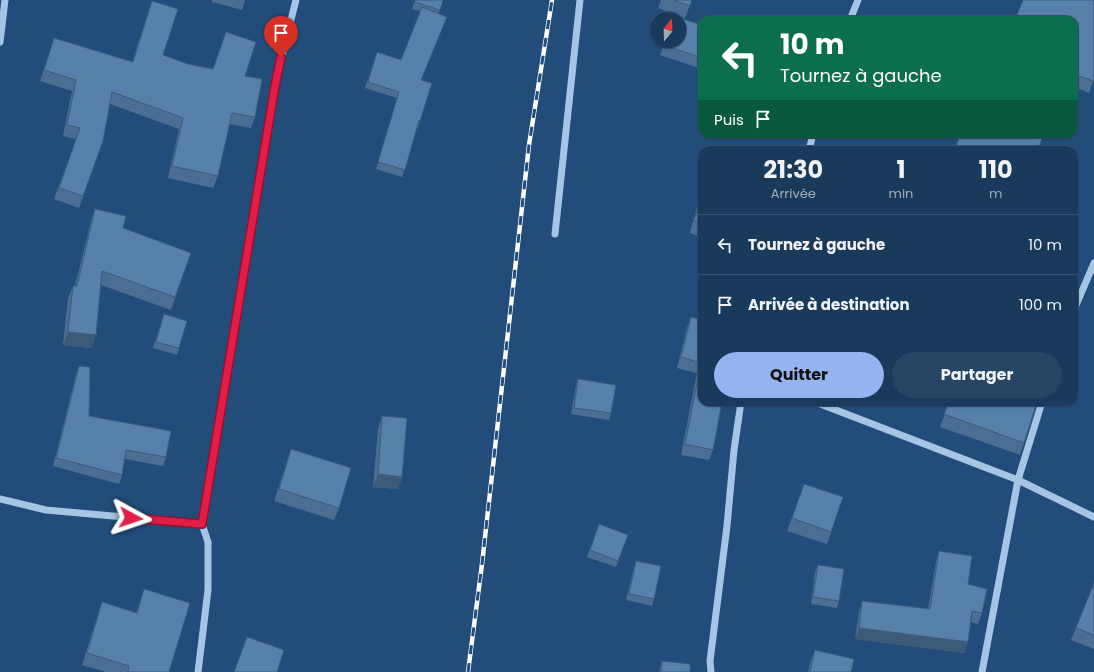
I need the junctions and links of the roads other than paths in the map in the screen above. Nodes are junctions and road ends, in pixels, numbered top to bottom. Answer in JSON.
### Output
{"nodes":[{"id":1,"x":5,"y":0,"type":"edge"},
{"id":2,"x":296,"y":0,"type":"edge"},
{"id":3,"x":580,"y":0,"type":"edge"},
{"id":4,"x":858,"y":0,"type":"edge"},
{"id":5,"x":852,"y":16,"type":"edge"},
{"id":6,"x":0,"y":42,"type":"edge"},
{"id":7,"x":555,"y":234,"type":"dead end"},
{"id":8,"x":1094,"y":263,"type":"edge"},
{"id":9,"x":1078,"y":301,"type":"edge"},
{"id":10,"x":740,"y":406,"type":"edge"},
{"id":11,"x":825,"y":406,"type":"edge"},
{"id":12,"x":1041,"y":406,"type":"edge"},
{"id":13,"x":1018,"y":480,"type":"junction"},
{"id":14,"x":0,"y":500,"type":"edge"},
{"id":15,"x":1094,"y":517,"type":"edge"},
{"id":16,"x":202,"y":524,"type":"junction"},
{"id":17,"x":198,"y":672,"type":"edge"},
{"id":18,"x":710,"y":672,"type":"edge"},
{"id":19,"x":982,"y":672,"type":"edge"}],
"edges":[{"from":1,"to":6,"type":"street"},
{"from":2,"to":16,"type":"street"},
{"from":3,"to":7,"type":"street"},
{"from":4,"to":5,"type":"street"},
{"from":8,"to":9,"type":"street"},
{"from":10,"to":18,"type":"street"},
{"from":11,"to":13,"type":"street"},
{"from":12,"to":13,"type":"street"},
{"from":13,"to":15,"type":"street"},
{"from":13,"to":19,"type":"street"},
{"from":14,"to":16,"type":"street"},
{"from":16,"to":17,"type":"street"}]}
